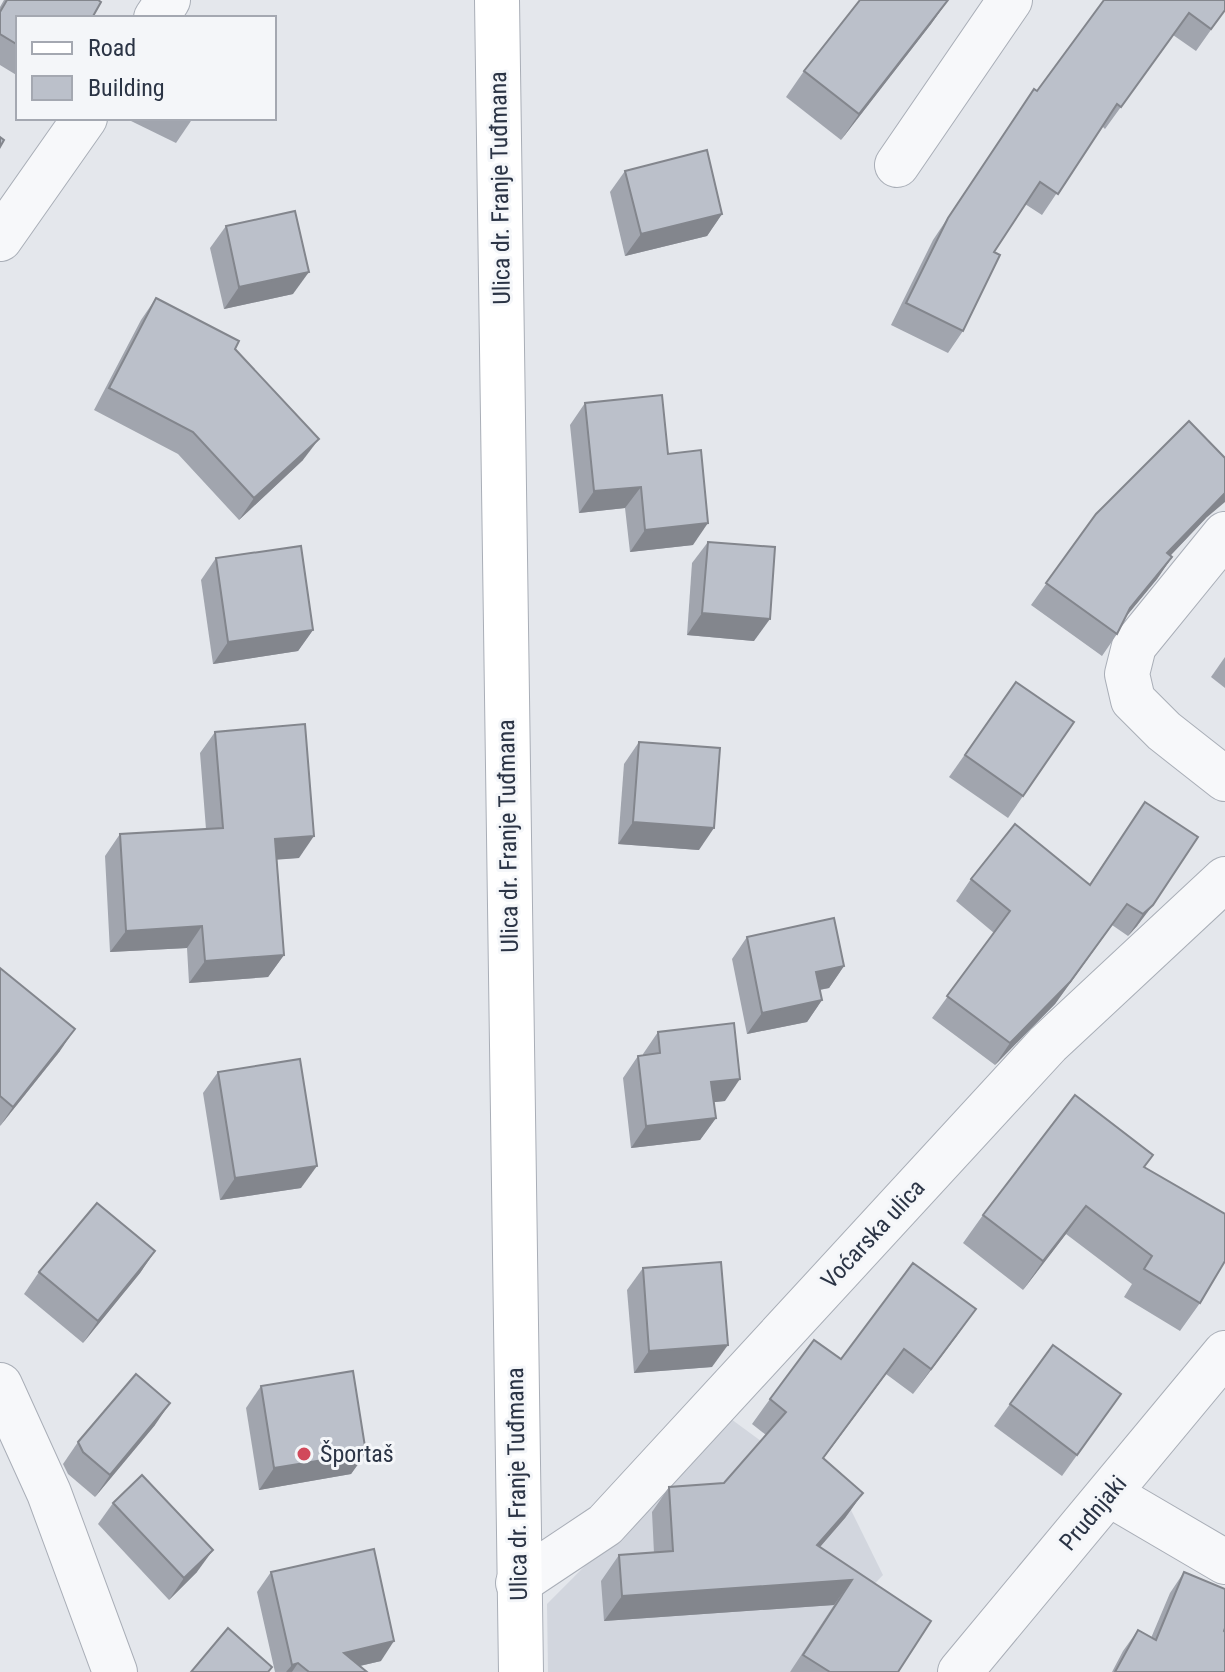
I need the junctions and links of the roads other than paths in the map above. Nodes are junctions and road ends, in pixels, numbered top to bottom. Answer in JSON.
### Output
{"nodes":[{"id":1,"x":497,"y":0,"type":"edge"},
{"id":2,"x":1010,"y":0,"type":"edge"},
{"id":3,"x":84,"y":120,"type":"edge"},
{"id":4,"x":897,"y":165,"type":"dead end"},
{"id":5,"x":0,"y":239,"type":"edge"},
{"id":6,"x":1225,"y":534,"type":"edge"},
{"id":7,"x":1225,"y":779,"type":"edge"},
{"id":8,"x":1225,"y":879,"type":"edge"},
{"id":9,"x":1225,"y":1353,"type":"edge"},
{"id":10,"x":0,"y":1385,"type":"edge"},
{"id":11,"x":1109,"y":1494,"type":"junction"},
{"id":12,"x":1225,"y":1562,"type":"edge"},
{"id":13,"x":518,"y":1583,"type":"junction"},
{"id":14,"x":115,"y":1672,"type":"edge"},
{"id":15,"x":521,"y":1672,"type":"edge"},
{"id":16,"x":960,"y":1672,"type":"edge"}],
"edges":[{"from":1,"to":13,"type":"main road","name":"Ulica dr. Franje Tuđmana"},
{"from":2,"to":4,"type":"street"},
{"from":3,"to":5,"type":"street"},
{"from":6,"to":7,"type":"street"},
{"from":8,"to":13,"type":"street","name":"Voćarska ulica"},
{"from":9,"to":11,"type":"street","name":"Prudnjaki"},
{"from":10,"to":14,"type":"street"},
{"from":11,"to":12,"type":"street"},
{"from":11,"to":16,"type":"street","name":"Prudnjaki"},
{"from":13,"to":15,"type":"main road","name":"Ulica dr. Franje Tuđmana"}]}
